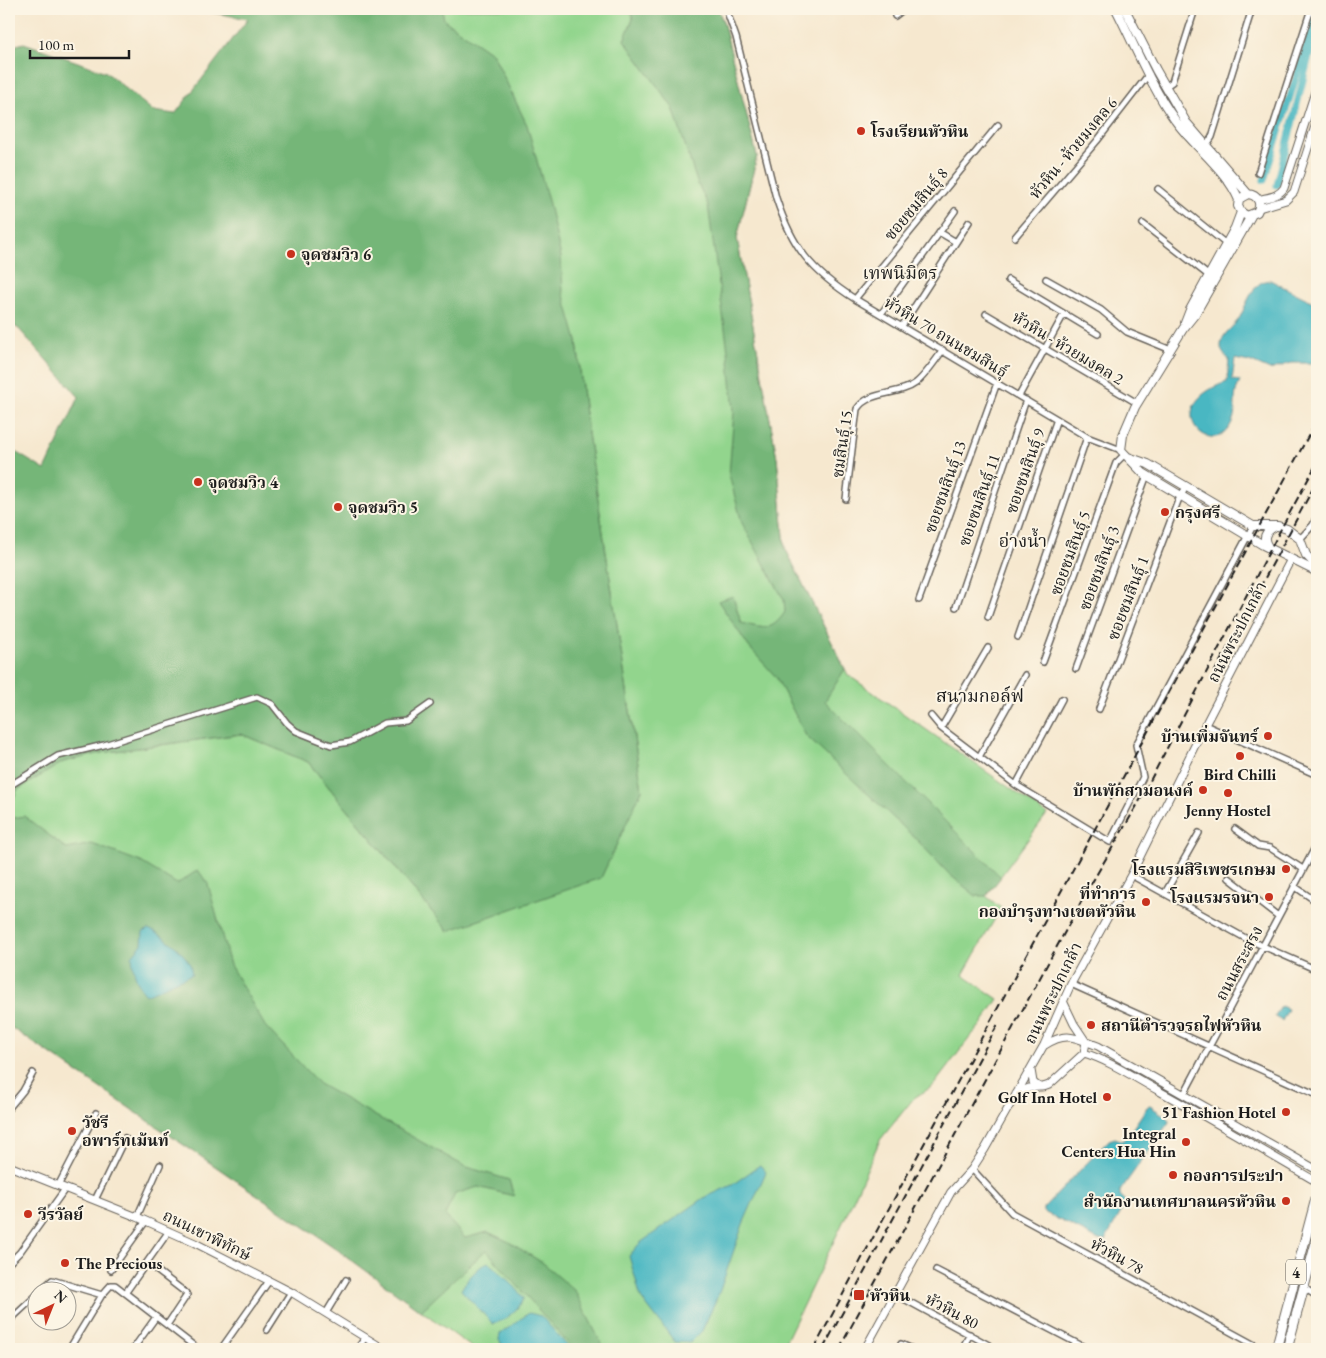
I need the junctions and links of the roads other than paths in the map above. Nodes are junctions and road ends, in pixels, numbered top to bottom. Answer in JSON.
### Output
{"nodes":[{"id":1,"x":726,"y":9,"type":"edge"},
{"id":2,"x":904,"y":9,"type":"edge"},
{"id":3,"x":1116,"y":9,"type":"edge"},
{"id":4,"x":1125,"y":9,"type":"edge"},
{"id":5,"x":1195,"y":9,"type":"edge"},
{"id":6,"x":1252,"y":9,"type":"edge"},
{"id":7,"x":1311,"y":9,"type":"edge"},
{"id":8,"x":895,"y":16,"type":"dead end"},
{"id":9,"x":1149,"y":74,"type":"junction"},
{"id":10,"x":1317,"y":86,"type":"edge"},
{"id":11,"x":1165,"y":87,"type":"junction"},
{"id":12,"x":1317,"y":120,"type":"edge"},
{"id":13,"x":998,"y":125,"type":"dead end"},
{"id":14,"x":1206,"y":146,"type":"junction"},
{"id":15,"x":1258,"y":172,"type":"dead end"},
{"id":16,"x":1158,"y":189,"type":"dead end"},
{"id":17,"x":1248,"y":194,"type":"junction"},
{"id":18,"x":1239,"y":200,"type":"junction"},
{"id":19,"x":1259,"y":204,"type":"junction"},
{"id":20,"x":955,"y":212,"type":"dead end"},
{"id":21,"x":1241,"y":212,"type":"junction"},
{"id":22,"x":1250,"y":216,"type":"junction"},
{"id":23,"x":969,"y":222,"type":"dead end"},
{"id":24,"x":1143,"y":224,"type":"dead end"},
{"id":25,"x":939,"y":232,"type":"junction"},
{"id":26,"x":1015,"y":237,"type":"dead end"},
{"id":27,"x":956,"y":242,"type":"junction"},
{"id":28,"x":1226,"y":244,"type":"junction"},
{"id":29,"x":1208,"y":275,"type":"junction"},
{"id":30,"x":1046,"y":279,"type":"dead end"},
{"id":31,"x":1008,"y":280,"type":"dead end"},
{"id":32,"x":855,"y":299,"type":"junction"},
{"id":33,"x":881,"y":314,"type":"junction"},
{"id":34,"x":986,"y":314,"type":"dead end"},
{"id":35,"x":1064,"y":314,"type":"junction"},
{"id":36,"x":902,"y":326,"type":"junction"},
{"id":37,"x":1183,"y":329,"type":"junction"},
{"id":38,"x":1098,"y":334,"type":"dead end"},
{"id":39,"x":1044,"y":349,"type":"junction"},
{"id":40,"x":943,"y":350,"type":"junction"},
{"id":41,"x":1172,"y":350,"type":"junction"},
{"id":42,"x":997,"y":383,"type":"junction"},
{"id":43,"x":1019,"y":396,"type":"junction"},
{"id":44,"x":1026,"y":400,"type":"junction"},
{"id":45,"x":1137,"y":403,"type":"junction"},
{"id":46,"x":1057,"y":418,"type":"junction"},
{"id":47,"x":1087,"y":436,"type":"junction"},
{"id":48,"x":1122,"y":453,"type":"junction"},
{"id":49,"x":1147,"y":475,"type":"junction"},
{"id":50,"x":1186,"y":486,"type":"junction"},
{"id":51,"x":1181,"y":496,"type":"junction"},
{"id":52,"x":846,"y":499,"type":"dead end"},
{"id":53,"x":1316,"y":520,"type":"edge"},
{"id":54,"x":1253,"y":526,"type":"junction"},
{"id":55,"x":1274,"y":526,"type":"junction"},
{"id":56,"x":1248,"y":535,"type":"junction"},
{"id":57,"x":1301,"y":541,"type":"junction"},
{"id":58,"x":1268,"y":547,"type":"junction"},
{"id":59,"x":1291,"y":559,"type":"junction"},
{"id":60,"x":1317,"y":566,"type":"edge"},
{"id":61,"x":1317,"y":572,"type":"edge"},
{"id":62,"x":919,"y":600,"type":"dead end"},
{"id":63,"x":956,"y":607,"type":"dead end"},
{"id":64,"x":988,"y":617,"type":"dead end"},
{"id":65,"x":1018,"y":637,"type":"dead end"},
{"id":66,"x":988,"y":648,"type":"dead end"},
{"id":67,"x":1044,"y":662,"type":"dead end"},
{"id":68,"x":1076,"y":669,"type":"dead end"},
{"id":69,"x":1025,"y":675,"type":"dead end"},
{"id":70,"x":1062,"y":699,"type":"dead end"},
{"id":71,"x":430,"y":704,"type":"dead end"},
{"id":72,"x":1099,"y":709,"type":"dead end"},
{"id":73,"x":931,"y":716,"type":"dead end"},
{"id":74,"x":1204,"y":725,"type":"junction"},
{"id":75,"x":941,"y":728,"type":"junction"},
{"id":76,"x":979,"y":757,"type":"junction"},
{"id":77,"x":1317,"y":775,"type":"edge"},
{"id":78,"x":1016,"y":785,"type":"junction"},
{"id":79,"x":9,"y":786,"type":"edge"},
{"id":80,"x":1234,"y":829,"type":"dead end"},
{"id":81,"x":1199,"y":833,"type":"dead end"},
{"id":82,"x":1317,"y":844,"type":"edge"},
{"id":83,"x":1303,"y":869,"type":"junction"},
{"id":84,"x":1131,"y":875,"type":"junction"},
{"id":85,"x":1229,"y":878,"type":"dead end"},
{"id":86,"x":1294,"y":886,"type":"junction"},
{"id":87,"x":1165,"y":894,"type":"junction"},
{"id":88,"x":1317,"y":902,"type":"edge"},
{"id":89,"x":1278,"y":916,"type":"junction"},
{"id":90,"x":1262,"y":945,"type":"junction"},
{"id":91,"x":1317,"y":970,"type":"edge"},
{"id":92,"x":1071,"y":984,"type":"junction"},
{"id":93,"x":1063,"y":1000,"type":"junction"},
{"id":94,"x":1086,"y":1042,"type":"junction"},
{"id":95,"x":1044,"y":1045,"type":"junction"},
{"id":96,"x":1209,"y":1047,"type":"junction"},
{"id":97,"x":1084,"y":1053,"type":"junction"},
{"id":98,"x":1127,"y":1062,"type":"junction"},
{"id":99,"x":1031,"y":1070,"type":"junction"},
{"id":100,"x":1123,"y":1071,"type":"junction"},
{"id":101,"x":33,"y":1073,"type":"dead end"},
{"id":102,"x":1040,"y":1087,"type":"junction"},
{"id":103,"x":1016,"y":1094,"type":"junction"},
{"id":104,"x":1184,"y":1094,"type":"junction"},
{"id":105,"x":1317,"y":1095,"type":"edge"},
{"id":106,"x":1180,"y":1102,"type":"junction"},
{"id":107,"x":9,"y":1108,"type":"edge"},
{"id":108,"x":96,"y":1113,"type":"dead end"},
{"id":109,"x":1254,"y":1133,"type":"junction"},
{"id":110,"x":125,"y":1138,"type":"dead end"},
{"id":111,"x":1249,"y":1142,"type":"junction"},
{"id":112,"x":160,"y":1165,"type":"dead end"},
{"id":113,"x":9,"y":1166,"type":"edge"},
{"id":114,"x":972,"y":1169,"type":"junction"},
{"id":115,"x":1317,"y":1170,"type":"edge"},
{"id":116,"x":1317,"y":1182,"type":"edge"},
{"id":117,"x":58,"y":1186,"type":"junction"},
{"id":118,"x":66,"y":1189,"type":"junction"},
{"id":119,"x":1317,"y":1195,"type":"edge"},
{"id":120,"x":95,"y":1200,"type":"junction"},
{"id":121,"x":137,"y":1217,"type":"junction"},
{"id":122,"x":146,"y":1221,"type":"junction"},
{"id":123,"x":170,"y":1232,"type":"junction"},
{"id":124,"x":1317,"y":1243,"type":"edge"},
{"id":125,"x":9,"y":1263,"type":"edge"},
{"id":126,"x":147,"y":1263,"type":"junction"},
{"id":127,"x":112,"y":1270,"type":"dead end"},
{"id":128,"x":936,"y":1270,"type":"dead end"},
{"id":129,"x":346,"y":1280,"type":"dead end"},
{"id":130,"x":269,"y":1281,"type":"junction"},
{"id":131,"x":78,"y":1288,"type":"edge"},
{"id":132,"x":1304,"y":1288,"type":"junction"},
{"id":133,"x":126,"y":1292,"type":"junction"},
{"id":134,"x":291,"y":1292,"type":"junction"},
{"id":135,"x":895,"y":1294,"type":"junction"},
{"id":136,"x":102,"y":1295,"type":"junction"},
{"id":137,"x":1317,"y":1296,"type":"edge"},
{"id":138,"x":28,"y":1303,"type":"edge"},
{"id":139,"x":326,"y":1313,"type":"junction"},
{"id":140,"x":156,"y":1317,"type":"junction"},
{"id":141,"x":9,"y":1321,"type":"edge"},
{"id":142,"x":167,"y":1325,"type":"junction"},
{"id":143,"x":267,"y":1330,"type":"dead end"},
{"id":144,"x":970,"y":1334,"type":"junction"},
{"id":145,"x":365,"y":1338,"type":"junction"},
{"id":146,"x":901,"y":1344,"type":"dead end"},
{"id":147,"x":194,"y":1348,"type":"edge"},
{"id":148,"x":72,"y":1349,"type":"edge"},
{"id":149,"x":133,"y":1349,"type":"edge"},
{"id":150,"x":222,"y":1349,"type":"edge"},
{"id":151,"x":357,"y":1349,"type":"edge"},
{"id":152,"x":384,"y":1349,"type":"edge"},
{"id":153,"x":865,"y":1349,"type":"edge"},
{"id":154,"x":912,"y":1349,"type":"edge"},
{"id":155,"x":962,"y":1349,"type":"edge"},
{"id":156,"x":996,"y":1349,"type":"edge"},
{"id":157,"x":1088,"y":1349,"type":"edge"},
{"id":158,"x":1262,"y":1349,"type":"edge"},
{"id":159,"x":1276,"y":1349,"type":"edge"},
{"id":160,"x":1287,"y":1349,"type":"edge"}],
"edges":[{"from":1,"to":32,"type":"street","name":"หัวหิน 70 ถนนชมสินธุ์"},
{"from":2,"to":8,"type":"street"},
{"from":3,"to":9,"type":"main road"},
{"from":4,"to":11,"type":"main road"},
{"from":5,"to":11,"type":"street"},
{"from":6,"to":14,"type":"street"},
{"from":7,"to":15,"type":"street"},
{"from":9,"to":18,"type":"main road"},
{"from":9,"to":26,"type":"street","name":"หัวหิน - ห้วยมงคล 6"},
{"from":10,"to":19,"type":"street"},
{"from":11,"to":14,"type":"main road"},
{"from":12,"to":19,"type":"street"},
{"from":13,"to":32,"type":"street","name":"ซอยชมสินธุ์ 8"},
{"from":14,"to":17,"type":"main road"},
{"from":16,"to":28,"type":"street"},
{"from":17,"to":18,"type":"main road"},
{"from":17,"to":19,"type":"main road"},
{"from":18,"to":21,"type":"main road"},
{"from":19,"to":22,"type":"main road"},
{"from":20,"to":25,"type":"street"},
{"from":21,"to":22,"type":"main road"},
{"from":21,"to":28,"type":"main road"},
{"from":22,"to":37,"type":"main road"},
{"from":23,"to":27,"type":"street"},
{"from":24,"to":29,"type":"street"},
{"from":25,"to":27,"type":"street"},
{"from":25,"to":33,"type":"street"},
{"from":27,"to":36,"type":"street"},
{"from":28,"to":29,"type":"main road"},
{"from":29,"to":37,"type":"main road"},
{"from":30,"to":41,"type":"street"},
{"from":31,"to":35,"type":"street"},
{"from":32,"to":33,"type":"street","name":"หัวหิน 70 ถนนชมสินธุ์"},
{"from":33,"to":36,"type":"street","name":"หัวหิน 70 ถนนชมสินธุ์"},
{"from":34,"to":39,"type":"street","name":"หัวหิน - ห้วยมงคล 2"},
{"from":35,"to":38,"type":"street"},
{"from":35,"to":39,"type":"street"},
{"from":36,"to":40,"type":"street","name":"หัวหิน 70 ถนนชมสินธุ์"},
{"from":37,"to":41,"type":"main road"},
{"from":39,"to":43,"type":"street"},
{"from":39,"to":45,"type":"street","name":"หัวหิน - ห้วยมงคล 2"},
{"from":40,"to":42,"type":"street","name":"หัวหิน 70 ถนนชมสินธุ์"},
{"from":40,"to":52,"type":"street","name":"ชมสินธุ์ 15"},
{"from":41,"to":45,"type":"main road"},
{"from":42,"to":43,"type":"street","name":"หัวหิน 70 ถนนชมสินธุ์"},
{"from":42,"to":62,"type":"street","name":"ซอยชมสินธุ์ 13"},
{"from":43,"to":44,"type":"street","name":"หัวหิน 70 ถนนชมสินธุ์"},
{"from":44,"to":46,"type":"street","name":"หัวหิน 70 ถนนชมสินธุ์"},
{"from":44,"to":63,"type":"street","name":"ซอยชมสินธุ์ 11"},
{"from":45,"to":48,"type":"main road"},
{"from":46,"to":47,"type":"street","name":"หัวหิน 70 ถนนชมสินธุ์"},
{"from":46,"to":64,"type":"street","name":"ซอยชมสินธุ์ 9"},
{"from":47,"to":48,"type":"street","name":"หัวหิน 70 ถนนชมสินธุ์"},
{"from":47,"to":65,"type":"street"},
{"from":48,"to":49,"type":"main road","name":"หัวหิน 70 ถนนชมสินธุ์"},
{"from":48,"to":50,"type":"main road","name":"หัวหิน 70 ถนนชมสินธุ์"},
{"from":48,"to":67,"type":"street","name":"ซอยชมสินธุ์ 5"},
{"from":49,"to":51,"type":"main road","name":"หัวหิน 70 ถนนชมสินธุ์"},
{"from":49,"to":68,"type":"street","name":"ซอยชมสินธุ์ 3"},
{"from":50,"to":51,"type":"street","name":"ซอยชมสินธุ์ 1"},
{"from":50,"to":54,"type":"main road","name":"หัวหิน 70 ถนนชมสินธุ์"},
{"from":51,"to":56,"type":"main road","name":"หัวหิน 70 ถนนชมสินธุ์"},
{"from":51,"to":72,"type":"street","name":"ซอยชมสินธุ์ 1"},
{"from":53,"to":57,"type":"street"},
{"from":54,"to":55,"type":"main road"},
{"from":54,"to":56,"type":"street"},
{"from":55,"to":57,"type":"main road"},
{"from":55,"to":58,"type":"main road"},
{"from":56,"to":58,"type":"main road","name":"หัวหิน 70 ถนนชมสินธุ์"},
{"from":56,"to":78,"type":"street"},
{"from":57,"to":59,"type":"main road"},
{"from":57,"to":60,"type":"main road"},
{"from":58,"to":59,"type":"main road","name":"หัวหิน 70 ถนนชมสินธุ์"},
{"from":59,"to":61,"type":"main road","name":"หัวหิน 70 ถนนชมสินธุ์"},
{"from":59,"to":74,"type":"street","name":"ถนนพระปกเกล้า"},
{"from":66,"to":75,"type":"street"},
{"from":69,"to":76,"type":"street"},
{"from":70,"to":78,"type":"street"},
{"from":71,"to":79,"type":"street"},
{"from":73,"to":75,"type":"street"},
{"from":74,"to":77,"type":"street"},
{"from":74,"to":84,"type":"street","name":"ถนนพระปกเกล้า"},
{"from":75,"to":76,"type":"street"},
{"from":76,"to":78,"type":"street"},
{"from":80,"to":83,"type":"street"},
{"from":81,"to":87,"type":"street"},
{"from":82,"to":83,"type":"street","name":"ถนนสระสรง"},
{"from":83,"to":86,"type":"street","name":"ถนนสระสรง"},
{"from":84,"to":87,"type":"street"},
{"from":84,"to":92,"type":"street","name":"ถนนพระปกเกล้า"},
{"from":85,"to":89,"type":"street"},
{"from":86,"to":88,"type":"street"},
{"from":86,"to":89,"type":"street","name":"ถนนสระสรง"},
{"from":87,"to":90,"type":"street"},
{"from":89,"to":90,"type":"street","name":"ถนนสระสรง"},
{"from":90,"to":91,"type":"street"},
{"from":90,"to":96,"type":"street","name":"ถนนสระสรง"},
{"from":92,"to":93,"type":"street","name":"ถนนพระปกเกล้า"},
{"from":92,"to":96,"type":"street"},
{"from":93,"to":94,"type":"street"},
{"from":93,"to":95,"type":"street","name":"ถนนพระปกเกล้า"},
{"from":94,"to":95,"type":"street"},
{"from":94,"to":97,"type":"street"},
{"from":94,"to":98,"type":"street"},
{"from":95,"to":99,"type":"street","name":"ถนนพระปกเกล้า"},
{"from":96,"to":104,"type":"street","name":"ถนนสระสรง"},
{"from":96,"to":105,"type":"street"},
{"from":97,"to":100,"type":"street"},
{"from":97,"to":102,"type":"street"},
{"from":98,"to":100,"type":"street"},
{"from":98,"to":104,"type":"street"},
{"from":99,"to":102,"type":"street"},
{"from":99,"to":103,"type":"street","name":"ถนนพระปกเกล้า"},
{"from":100,"to":106,"type":"street"},
{"from":101,"to":107,"type":"street"},
{"from":102,"to":103,"type":"street"},
{"from":103,"to":114,"type":"street","name":"ถนนพระปกเกล้า"},
{"from":104,"to":106,"type":"street"},
{"from":104,"to":109,"type":"street"},
{"from":106,"to":111,"type":"street"},
{"from":108,"to":117,"type":"street"},
{"from":109,"to":111,"type":"street"},
{"from":109,"to":115,"type":"street"},
{"from":110,"to":120,"type":"street"},
{"from":111,"to":116,"type":"street"},
{"from":112,"to":121,"type":"street"},
{"from":113,"to":117,"type":"street","name":"ถนนเขาพิทักษ์"},
{"from":114,"to":135,"type":"street","name":"ถนนพระปกเกล้า"},
{"from":114,"to":158,"type":"street","name":"หัวหิน 78"},
{"from":117,"to":118,"type":"street","name":"ถนนเขาพิทักษ์"},
{"from":118,"to":120,"type":"street","name":"ถนนเขาพิทักษ์"},
{"from":118,"to":125,"type":"street"},
{"from":119,"to":159,"type":"main road","number":"4"},
{"from":120,"to":121,"type":"street","name":"ถนนเขาพิทักษ์"},
{"from":121,"to":122,"type":"street","name":"ถนนเขาพิทักษ์"},
{"from":122,"to":123,"type":"street","name":"ถนนเขาพิทักษ์"},
{"from":122,"to":127,"type":"street"},
{"from":123,"to":126,"type":"street"},
{"from":123,"to":130,"type":"street","name":"ถนนเขาพิทักษ์"},
{"from":124,"to":132,"type":"main road","number":"4"},
{"from":126,"to":133,"type":"street"},
{"from":126,"to":142,"type":"street"},
{"from":128,"to":157,"type":"street"},
{"from":129,"to":139,"type":"street"},
{"from":130,"to":134,"type":"street","name":"ถนนเขาพิทักษ์"},
{"from":130,"to":150,"type":"street"},
{"from":131,"to":136,"type":"street"},
{"from":132,"to":137,"type":"street"},
{"from":132,"to":160,"type":"main road","number":"4"},
{"from":133,"to":136,"type":"street"},
{"from":133,"to":140,"type":"street"},
{"from":134,"to":139,"type":"street","name":"ถนนเขาพิทักษ์"},
{"from":134,"to":143,"type":"street"},
{"from":135,"to":144,"type":"street","name":"หัวหิน 80"},
{"from":135,"to":153,"type":"street","name":"ถนนพระปกเกล้า"},
{"from":136,"to":148,"type":"street"},
{"from":138,"to":141,"type":"street"},
{"from":139,"to":145,"type":"street","name":"ถนนเขาพิทักษ์"},
{"from":140,"to":142,"type":"street"},
{"from":140,"to":149,"type":"street"},
{"from":142,"to":147,"type":"street"},
{"from":144,"to":155,"type":"street"},
{"from":144,"to":156,"type":"street","name":"หัวหิน 80"},
{"from":145,"to":151,"type":"street"},
{"from":145,"to":152,"type":"street","name":"ถนนเขาพิทักษ์"},
{"from":146,"to":154,"type":"street"}]}
